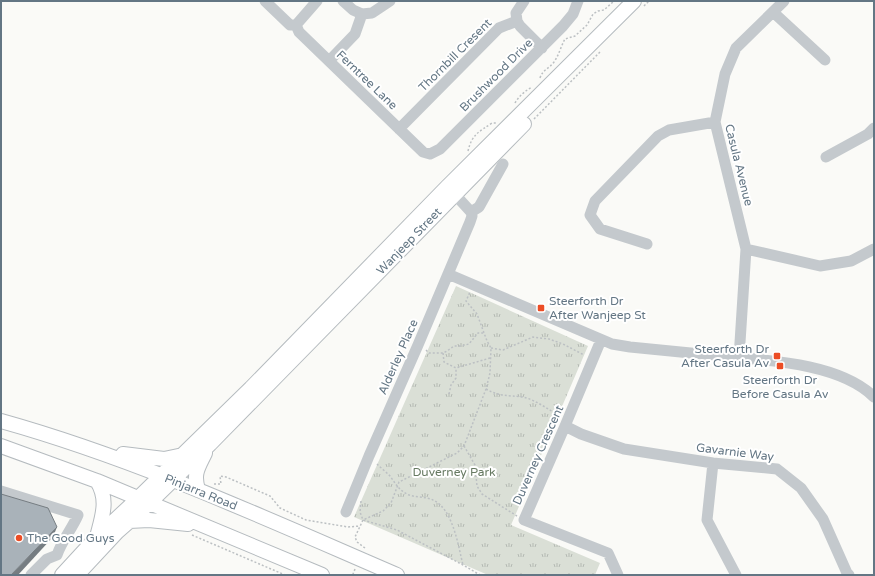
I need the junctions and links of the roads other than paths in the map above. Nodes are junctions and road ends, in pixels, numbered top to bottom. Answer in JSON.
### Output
{"nodes":[{"id":1,"x":265,"y":1,"type":"edge"},
{"id":2,"x":317,"y":1,"type":"edge"},
{"id":3,"x":343,"y":1,"type":"edge"},
{"id":4,"x":390,"y":1,"type":"edge"},
{"id":5,"x":524,"y":1,"type":"edge"},
{"id":6,"x":578,"y":1,"type":"edge"},
{"id":7,"x":784,"y":1,"type":"edge"},
{"id":8,"x":641,"y":3,"type":"edge"},
{"id":9,"x":773,"y":12,"type":"junction"},
{"id":10,"x":362,"y":14,"type":"junction"},
{"id":11,"x":517,"y":20,"type":"junction"},
{"id":12,"x":296,"y":25,"type":"junction"},
{"id":13,"x":542,"y":48,"type":"junction"},
{"id":14,"x":825,"y":60,"type":"dead end"},
{"id":15,"x":329,"y":61,"type":"junction"},
{"id":16,"x":715,"y":122,"type":"junction"},
{"id":17,"x":399,"y":129,"type":"junction"},
{"id":18,"x":872,"y":134,"type":"edge"},
{"id":19,"x":423,"y":152,"type":"joint"},
{"id":20,"x":826,"y":157,"type":"dead end"},
{"id":21,"x":503,"y":164,"type":"dead end"},
{"id":22,"x":451,"y":191,"type":"junction"},
{"id":23,"x":471,"y":212,"type":"junction"},
{"id":24,"x":647,"y":244,"type":"dead end"},
{"id":25,"x":746,"y":248,"type":"junction"},
{"id":26,"x":874,"y":249,"type":"edge"},
{"id":27,"x":448,"y":274,"type":"junction"},
{"id":28,"x":601,"y":340,"type":"junction"},
{"id":29,"x":739,"y":358,"type":"junction"},
{"id":30,"x":255,"y":391,"type":"junction"},
{"id":31,"x":873,"y":393,"type":"edge"},
{"id":32,"x":1,"y":420,"type":"edge"},
{"id":33,"x":566,"y":423,"type":"junction"},
{"id":34,"x":210,"y":444,"type":"junction"},
{"id":35,"x":1,"y":446,"type":"edge"},
{"id":36,"x":87,"y":448,"type":"junction"},
{"id":37,"x":184,"y":455,"type":"junction"},
{"id":38,"x":713,"y":464,"type":"junction"},
{"id":39,"x":167,"y":478,"type":"junction"},
{"id":40,"x":97,"y":481,"type":"junction"},
{"id":41,"x":203,"y":487,"type":"junction"},
{"id":42,"x":1,"y":492,"type":"edge"},
{"id":43,"x":144,"y":501,"type":"junction"},
{"id":44,"x":346,"y":512,"type":"dead end"},
{"id":45,"x":129,"y":521,"type":"junction"},
{"id":46,"x":216,"y":530,"type":"junction"},
{"id":47,"x":96,"y":537,"type":"junction"},
{"id":48,"x":31,"y":575,"type":"edge"},
{"id":49,"x":62,"y":575,"type":"edge"},
{"id":50,"x":77,"y":575,"type":"edge"},
{"id":51,"x":322,"y":575,"type":"edge"},
{"id":52,"x":397,"y":575,"type":"edge"},
{"id":53,"x":618,"y":575,"type":"edge"},
{"id":54,"x":736,"y":575,"type":"edge"},
{"id":55,"x":850,"y":575,"type":"edge"}],
"edges":[{"from":1,"to":12,"type":"street"},
{"from":2,"to":12,"type":"street"},
{"from":3,"to":10,"type":"street"},
{"from":4,"to":10,"type":"street"},
{"from":5,"to":11,"type":"street"},
{"from":6,"to":13,"type":"street","name":"Brushwood Drive"},
{"from":7,"to":9,"type":"street","name":"Casula Avenue"},
{"from":8,"to":22,"type":"main road","name":"Wanjeep Street"},
{"from":9,"to":14,"type":"street"},
{"from":9,"to":16,"type":"street","name":"Casula Avenue"},
{"from":10,"to":15,"type":"street"},
{"from":11,"to":13,"type":"street"},
{"from":11,"to":17,"type":"street","name":"Thornbill Cresent"},
{"from":12,"to":15,"type":"street","name":"Ferntree Lane"},
{"from":13,"to":19,"type":"street","name":"Brushwood Drive"},
{"from":15,"to":17,"type":"street","name":"Ferntree Lane"},
{"from":16,"to":24,"type":"street"},
{"from":16,"to":25,"type":"street","name":"Casula Avenue"},
{"from":17,"to":19,"type":"street","name":"Ferntree Lane"},
{"from":18,"to":20,"type":"street"},
{"from":21,"to":23,"type":"street","name":"Alderley Place"},
{"from":22,"to":23,"type":"street"},
{"from":22,"to":30,"type":"main road","name":"Wanjeep Street"},
{"from":23,"to":27,"type":"street","name":"Alderley Place"},
{"from":25,"to":26,"type":"street"},
{"from":25,"to":29,"type":"street","name":"Casula Avenue"},
{"from":27,"to":28,"type":"street"},
{"from":27,"to":44,"type":"street","name":"Alderley Place"},
{"from":28,"to":29,"type":"street"},
{"from":28,"to":33,"type":"street","name":"Duverney Crescent"},
{"from":29,"to":31,"type":"street"},
{"from":30,"to":34,"type":"main road","name":"Wanjeep Street"},
{"from":30,"to":37,"type":"main road","name":"Wanjeep Street"},
{"from":32,"to":36,"type":"main road","name":"Pinjarra Road"},
{"from":33,"to":38,"type":"street","name":"Gavarnie Way"},
{"from":33,"to":53,"type":"street","name":"Duverney Crescent"},
{"from":34,"to":39,"type":"main road","name":"Wanjeep Street"},
{"from":34,"to":41,"type":"main road"},
{"from":35,"to":40,"type":"main road"},
{"from":36,"to":37,"type":"main road"},
{"from":36,"to":39,"type":"main road","name":"Pinjarra Road"},
{"from":37,"to":39,"type":"main road","name":"Wanjeep Street"},
{"from":38,"to":54,"type":"street"},
{"from":38,"to":55,"type":"street","name":"Gavarnie Way"},
{"from":39,"to":41,"type":"main road","name":"Pinjarra Road"},
{"from":39,"to":43,"type":"main road"},
{"from":40,"to":43,"type":"main road"},
{"from":40,"to":47,"type":"main road"},
{"from":41,"to":52,"type":"main road","name":"Pinjarra Road"},
{"from":42,"to":48,"type":"street"},
{"from":43,"to":45,"type":"main road"},
{"from":43,"to":46,"type":"main road"},
{"from":43,"to":47,"type":"main road"},
{"from":45,"to":46,"type":"main road"},
{"from":45,"to":50,"type":"main road"},
{"from":46,"to":51,"type":"main road"},
{"from":47,"to":49,"type":"main road"}]}
